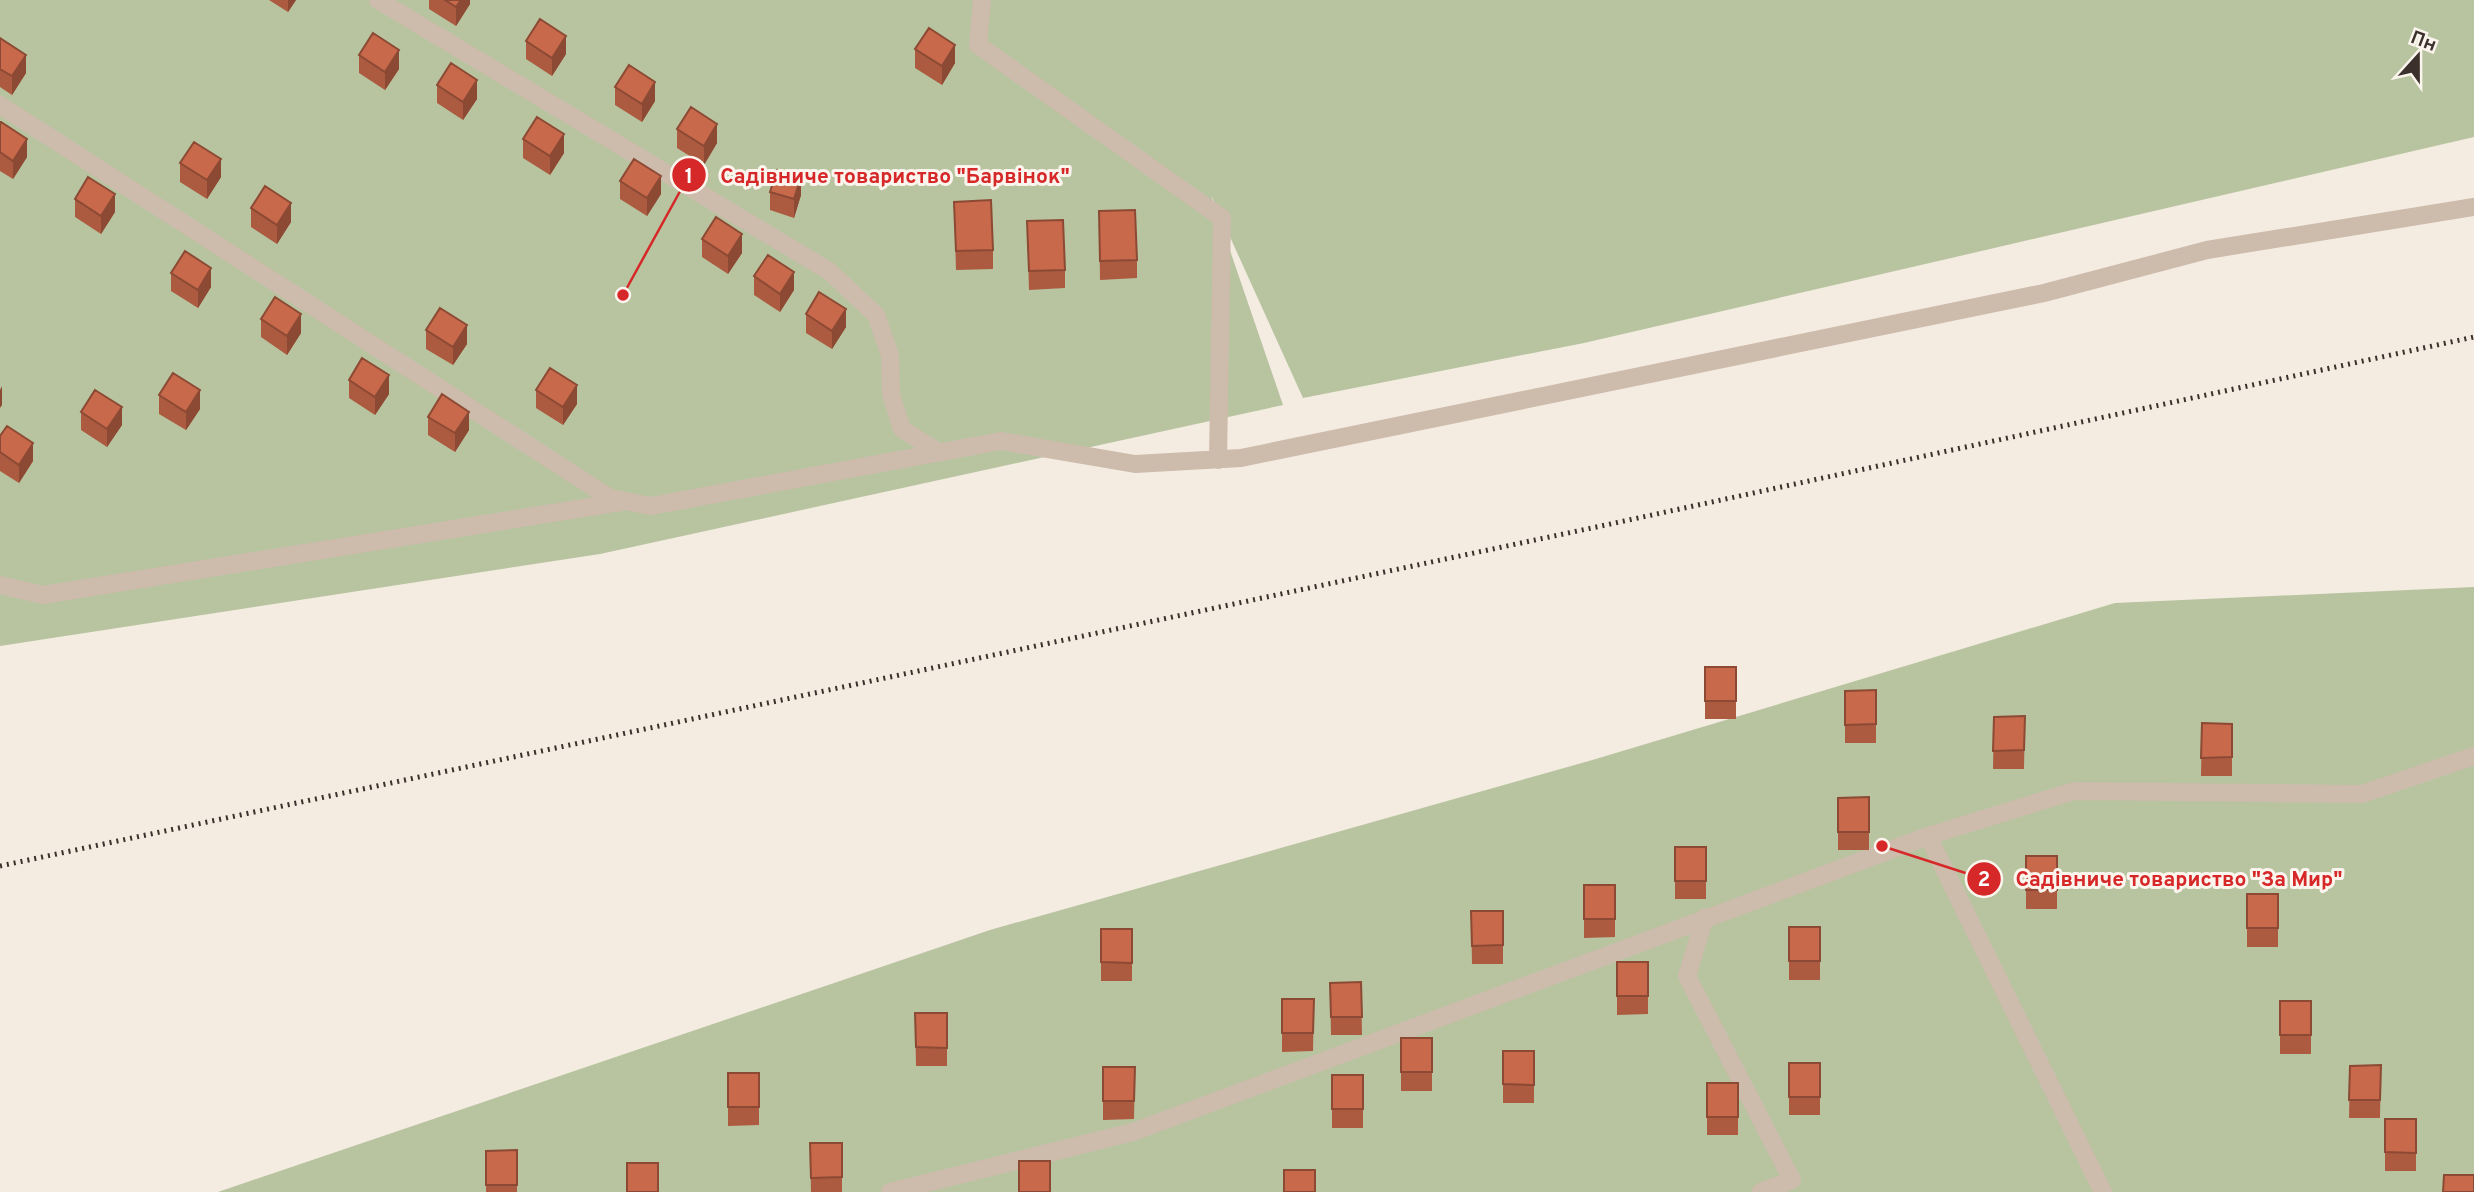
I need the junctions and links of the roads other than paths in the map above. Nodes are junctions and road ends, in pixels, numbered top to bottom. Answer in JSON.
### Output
{"nodes":[{"id":1,"x":378,"y":0,"type":"edge"},
{"id":2,"x":982,"y":0,"type":"edge"},
{"id":3,"x":0,"y":105,"type":"edge"},
{"id":4,"x":2474,"y":208,"type":"edge"},
{"id":5,"x":937,"y":452,"type":"junction"},
{"id":6,"x":1218,"y":460,"type":"junction"},
{"id":7,"x":625,"y":502,"type":"junction"},
{"id":8,"x":0,"y":584,"type":"edge"},
{"id":9,"x":2474,"y":756,"type":"edge"},
{"id":10,"x":1928,"y":836,"type":"junction"},
{"id":11,"x":1705,"y":917,"type":"junction"},
{"id":12,"x":1795,"y":1186,"type":"edge"},
{"id":13,"x":890,"y":1192,"type":"edge"},
{"id":14,"x":1761,"y":1192,"type":"edge"},
{"id":15,"x":2103,"y":1192,"type":"edge"}],
"edges":[{"from":1,"to":5,"type":"street"},
{"from":2,"to":6,"type":"street"},
{"from":3,"to":7,"type":"street"},
{"from":4,"to":6,"type":"street"},
{"from":5,"to":6,"type":"street"},
{"from":5,"to":7,"type":"street"},
{"from":7,"to":8,"type":"street"},
{"from":9,"to":10,"type":"street"},
{"from":10,"to":11,"type":"street"},
{"from":10,"to":15,"type":"street"},
{"from":11,"to":12,"type":"street"},
{"from":11,"to":13,"type":"street"},
{"from":12,"to":14,"type":"street"}]}
